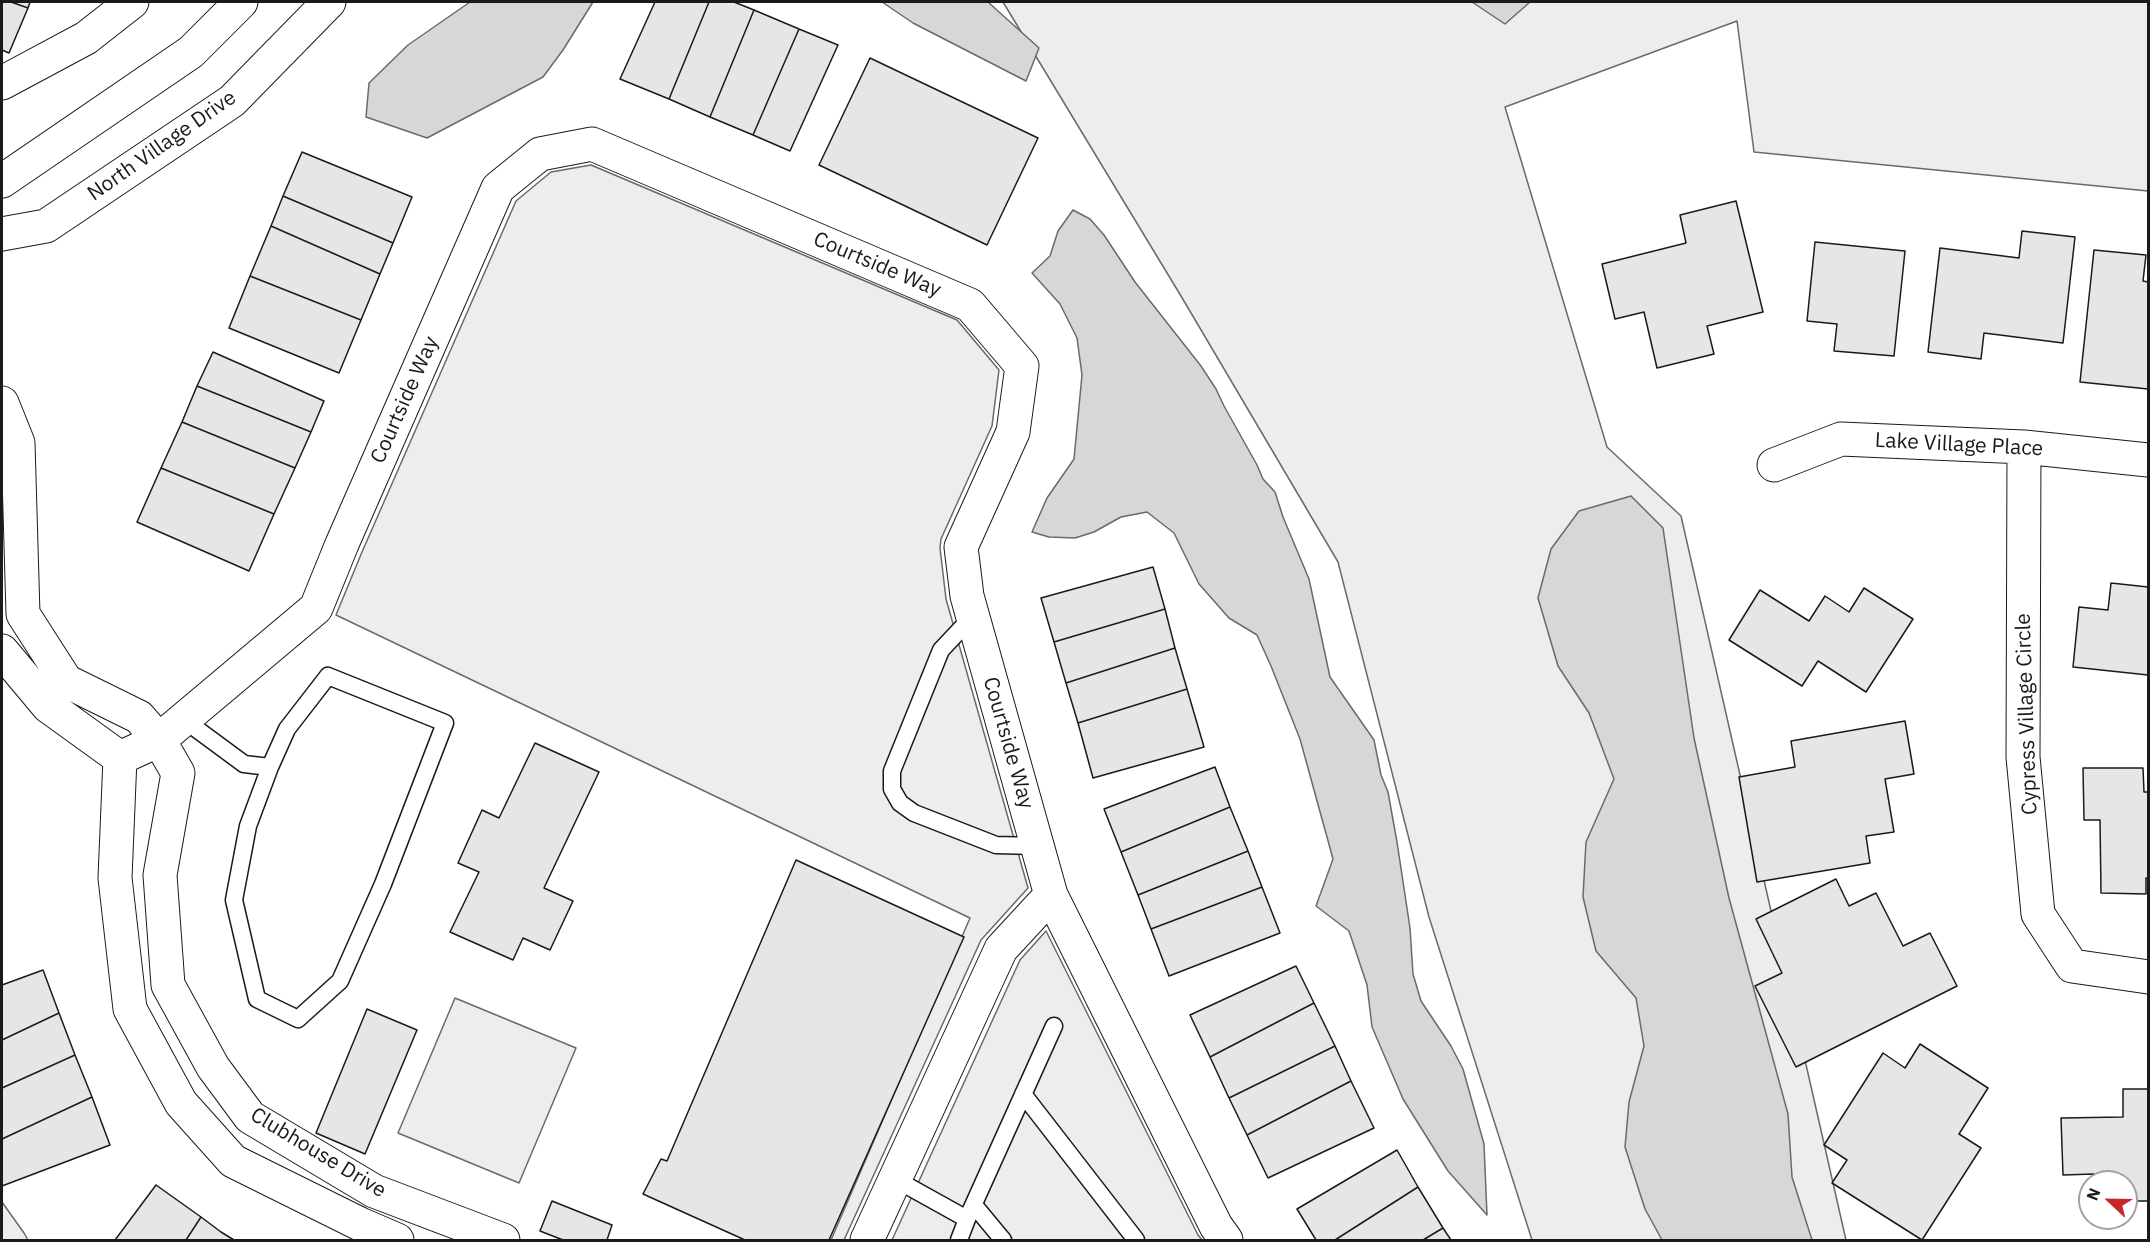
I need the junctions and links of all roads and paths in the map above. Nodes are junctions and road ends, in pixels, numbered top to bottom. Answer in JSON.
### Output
{"nodes":[{"id":1,"x":132,"y":2,"type":"edge"},
{"id":2,"x":241,"y":2,"type":"edge"},
{"id":3,"x":329,"y":2,"type":"edge"},
{"id":4,"x":2,"y":83,"type":"edge"},
{"id":5,"x":2,"y":181,"type":"edge"},
{"id":6,"x":2,"y":234,"type":"edge"},
{"id":7,"x":2,"y":403,"type":"edge"},
{"id":8,"x":2024,"y":447,"type":"junction"},
{"id":9,"x":2148,"y":460,"type":"edge"},
{"id":10,"x":1774,"y":465,"type":"dead end"},
{"id":11,"x":973,"y":616,"type":"junction"},
{"id":12,"x":2,"y":651,"type":"edge"},
{"id":13,"x":171,"y":729,"type":"junction"},
{"id":14,"x":120,"y":758,"type":"junction"},
{"id":15,"x":270,"y":767,"type":"junction"},
{"id":16,"x":1037,"y":846,"type":"junction"},
{"id":17,"x":1051,"y":895,"type":"junction"},
{"id":18,"x":2148,"y":977,"type":"edge"},
{"id":19,"x":1054,"y":1026,"type":"dead end"},
{"id":20,"x":1023,"y":1094,"type":"junction"},
{"id":21,"x":895,"y":1179,"type":"junction"},
{"id":22,"x":971,"y":1212,"type":"junction"},
{"id":23,"x":397,"y":1240,"type":"edge"},
{"id":24,"x":503,"y":1240,"type":"edge"},
{"id":25,"x":867,"y":1240,"type":"edge"},
{"id":26,"x":959,"y":1240,"type":"edge"},
{"id":27,"x":1003,"y":1240,"type":"edge"},
{"id":28,"x":1137,"y":1240,"type":"edge"},
{"id":29,"x":1226,"y":1240,"type":"edge"}],
"edges":[{"from":1,"to":4,"type":"street"},
{"from":2,"to":5,"type":"street"},
{"from":3,"to":6,"type":"street","name":"North Village Drive"},
{"from":7,"to":13,"type":"street","name":"Clubhouse Drive"},
{"from":8,"to":9,"type":"street","name":"Lake Village Place"},
{"from":8,"to":10,"type":"street","name":"Lake Village Place"},
{"from":8,"to":18,"type":"street","name":"Cypress Village Circle"},
{"from":11,"to":13,"type":"street","name":"Courtside Way"},
{"from":11,"to":16,"type":"street","name":"Courtside Way"},
{"from":11,"to":16,"type":"lane"},
{"from":12,"to":14,"type":"street"},
{"from":13,"to":14,"type":"street","name":"Courtside Way"},
{"from":13,"to":15,"type":"lane"},
{"from":13,"to":24,"type":"street","name":"Clubhouse Drive"},
{"from":14,"to":23,"type":"street","name":"Clubhouse Drive"},
{"from":15,"to":15,"type":"lane"},
{"from":16,"to":17,"type":"street","name":"Courtside Way"},
{"from":17,"to":21,"type":"street"},
{"from":17,"to":29,"type":"street","name":"Courtside Way"},
{"from":19,"to":20,"type":"lane"},
{"from":20,"to":22,"type":"lane"},
{"from":20,"to":28,"type":"lane"},
{"from":21,"to":22,"type":"lane"},
{"from":21,"to":25,"type":"street"},
{"from":22,"to":26,"type":"lane"},
{"from":22,"to":27,"type":"lane"}]}
